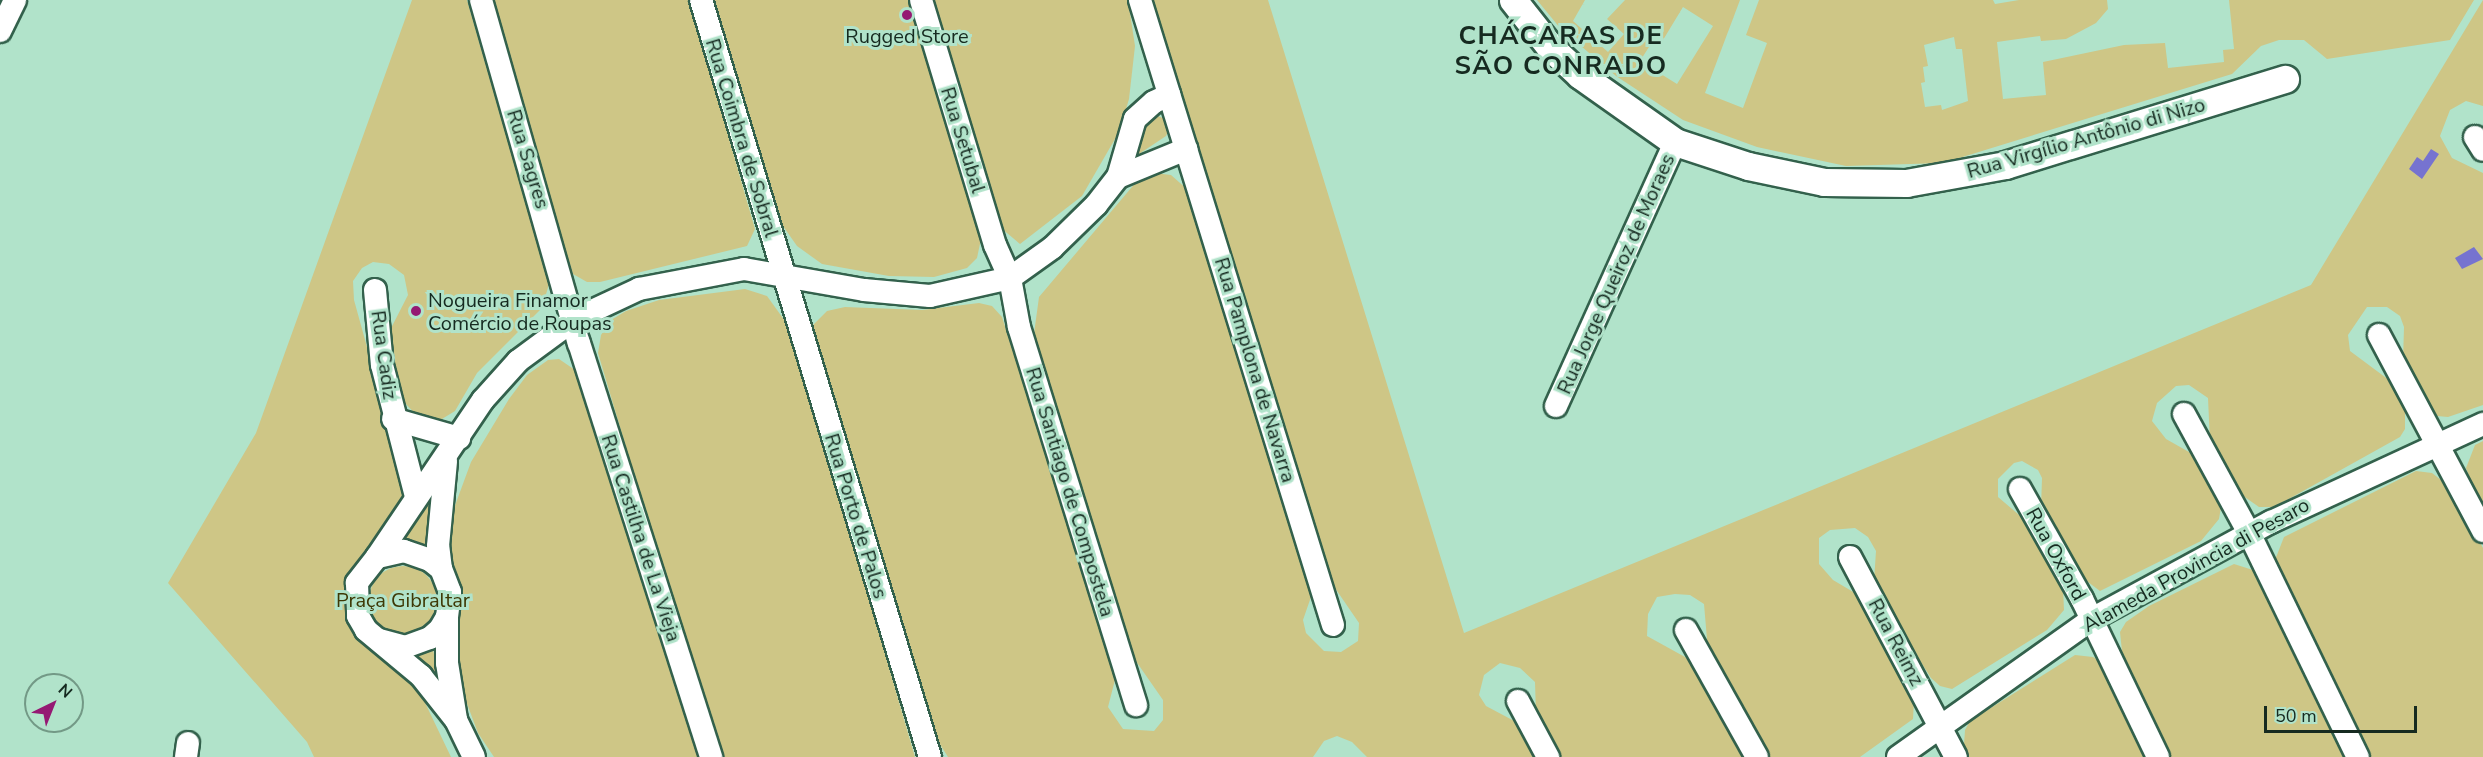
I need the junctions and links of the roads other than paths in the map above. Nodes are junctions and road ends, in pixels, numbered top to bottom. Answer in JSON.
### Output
{"nodes":[{"id":1,"x":15,"y":0,"type":"edge"},
{"id":2,"x":481,"y":0,"type":"edge"},
{"id":3,"x":701,"y":0,"type":"edge"},
{"id":4,"x":921,"y":0,"type":"edge"},
{"id":5,"x":1140,"y":0,"type":"edge"},
{"id":6,"x":1513,"y":0,"type":"edge"},
{"id":7,"x":0,"y":31,"type":"edge"},
{"id":8,"x":2285,"y":79,"type":"dead end"},
{"id":9,"x":1172,"y":106,"type":"junction"},
{"id":10,"x":1676,"y":142,"type":"junction"},
{"id":11,"x":1186,"y":149,"type":"junction"},
{"id":12,"x":1118,"y":177,"type":"junction"},
{"id":13,"x":782,"y":276,"type":"junction"},
{"id":14,"x":1010,"y":278,"type":"junction"},
{"id":15,"x":375,"y":290,"type":"dead end"},
{"id":16,"x":575,"y":319,"type":"junction"},
{"id":17,"x":2379,"y":334,"type":"dead end"},
{"id":18,"x":1556,"y":406,"type":"dead end"},
{"id":19,"x":2184,"y":414,"type":"dead end"},
{"id":20,"x":393,"y":420,"type":"junction"},
{"id":21,"x":2483,"y":424,"type":"edge"},
{"id":22,"x":459,"y":438,"type":"junction"},
{"id":23,"x":2436,"y":444,"type":"junction"},
{"id":24,"x":446,"y":461,"type":"junction"},
{"id":25,"x":2020,"y":489,"type":"dead end"},
{"id":26,"x":416,"y":496,"type":"junction"},
{"id":27,"x":2483,"y":531,"type":"edge"},
{"id":28,"x":2249,"y":533,"type":"junction"},
{"id":29,"x":377,"y":557,"type":"junction"},
{"id":30,"x":1850,"y":557,"type":"dead end"},
{"id":31,"x":441,"y":569,"type":"junction"},
{"id":32,"x":447,"y":617,"type":"junction"},
{"id":33,"x":2092,"y":619,"type":"junction"},
{"id":34,"x":1333,"y":625,"type":"dead end"},
{"id":35,"x":1686,"y":630,"type":"dead end"},
{"id":36,"x":379,"y":640,"type":"junction"},
{"id":37,"x":1518,"y":701,"type":"dead end"},
{"id":38,"x":1136,"y":705,"type":"dead end"},
{"id":39,"x":456,"y":720,"type":"junction"},
{"id":40,"x":1940,"y":727,"type":"junction"},
{"id":41,"x":474,"y":757,"type":"edge"},
{"id":42,"x":711,"y":757,"type":"edge"},
{"id":43,"x":930,"y":757,"type":"edge"},
{"id":44,"x":1548,"y":757,"type":"edge"},
{"id":45,"x":1757,"y":757,"type":"edge"},
{"id":46,"x":1898,"y":757,"type":"edge"},
{"id":47,"x":1956,"y":757,"type":"edge"},
{"id":48,"x":2158,"y":757,"type":"edge"},
{"id":49,"x":2358,"y":757,"type":"edge"}],
"edges":[{"from":1,"to":7,"type":"street"},
{"from":2,"to":16,"type":"street","name":"Rua Sagres"},
{"from":3,"to":13,"type":"street","name":"Rua Coimbra de Sobral"},
{"from":4,"to":14,"type":"street","name":"Rua Setubal"},
{"from":5,"to":9,"type":"street","name":"Rua Pamplona de Navarra"},
{"from":6,"to":10,"type":"street","name":"Rua Virgílio Antônio di Nizo"},
{"from":8,"to":10,"type":"street","name":"Rua Virgílio Antônio di Nizo"},
{"from":9,"to":11,"type":"street","name":"Rua Pamplona de Navarra"},
{"from":9,"to":12,"type":"street"},
{"from":10,"to":18,"type":"street","name":"Rua Jorge Queiroz de Moraes"},
{"from":11,"to":12,"type":"street"},
{"from":11,"to":34,"type":"street","name":"Rua Pamplona de Navarra"},
{"from":12,"to":14,"type":"street"},
{"from":13,"to":14,"type":"street"},
{"from":13,"to":16,"type":"street"},
{"from":13,"to":43,"type":"street","name":"Rua Porto de Palos"},
{"from":14,"to":38,"type":"street","name":"Rua Santiago de Compostela"},
{"from":15,"to":20,"type":"street","name":"Rua Cadiz"},
{"from":16,"to":22,"type":"street"},
{"from":16,"to":42,"type":"street","name":"Rua Castilha de La Vieja"},
{"from":17,"to":23,"type":"street"},
{"from":19,"to":28,"type":"street"},
{"from":20,"to":22,"type":"street","name":"Rua Cadiz"},
{"from":20,"to":26,"type":"street","name":"Rua Cadiz"},
{"from":21,"to":23,"type":"street","name":"Alameda Provincia di Pesaro"},
{"from":22,"to":24,"type":"street"},
{"from":23,"to":27,"type":"street"},
{"from":23,"to":28,"type":"street","name":"Alameda Provincia di Pesaro"},
{"from":24,"to":26,"type":"street"},
{"from":24,"to":31,"type":"street"},
{"from":25,"to":33,"type":"street","name":"Rua Oxford"},
{"from":26,"to":29,"type":"street"},
{"from":28,"to":33,"type":"street","name":"Alameda Provincia di Pesaro"},
{"from":28,"to":49,"type":"street"},
{"from":29,"to":31,"type":"street"},
{"from":29,"to":36,"type":"street"},
{"from":30,"to":40,"type":"street","name":"Rua Reimz"},
{"from":31,"to":32,"type":"street"},
{"from":32,"to":36,"type":"street"},
{"from":32,"to":39,"type":"street"},
{"from":33,"to":40,"type":"street","name":"Alameda Provincia di Pesaro"},
{"from":33,"to":48,"type":"street","name":"Rua Oxford"},
{"from":35,"to":45,"type":"street"},
{"from":36,"to":39,"type":"street"},
{"from":37,"to":44,"type":"street"},
{"from":39,"to":41,"type":"street"},
{"from":40,"to":46,"type":"street","name":"Alameda Provincia di Pesaro"},
{"from":40,"to":47,"type":"street","name":"Rua Reimz"}]}
